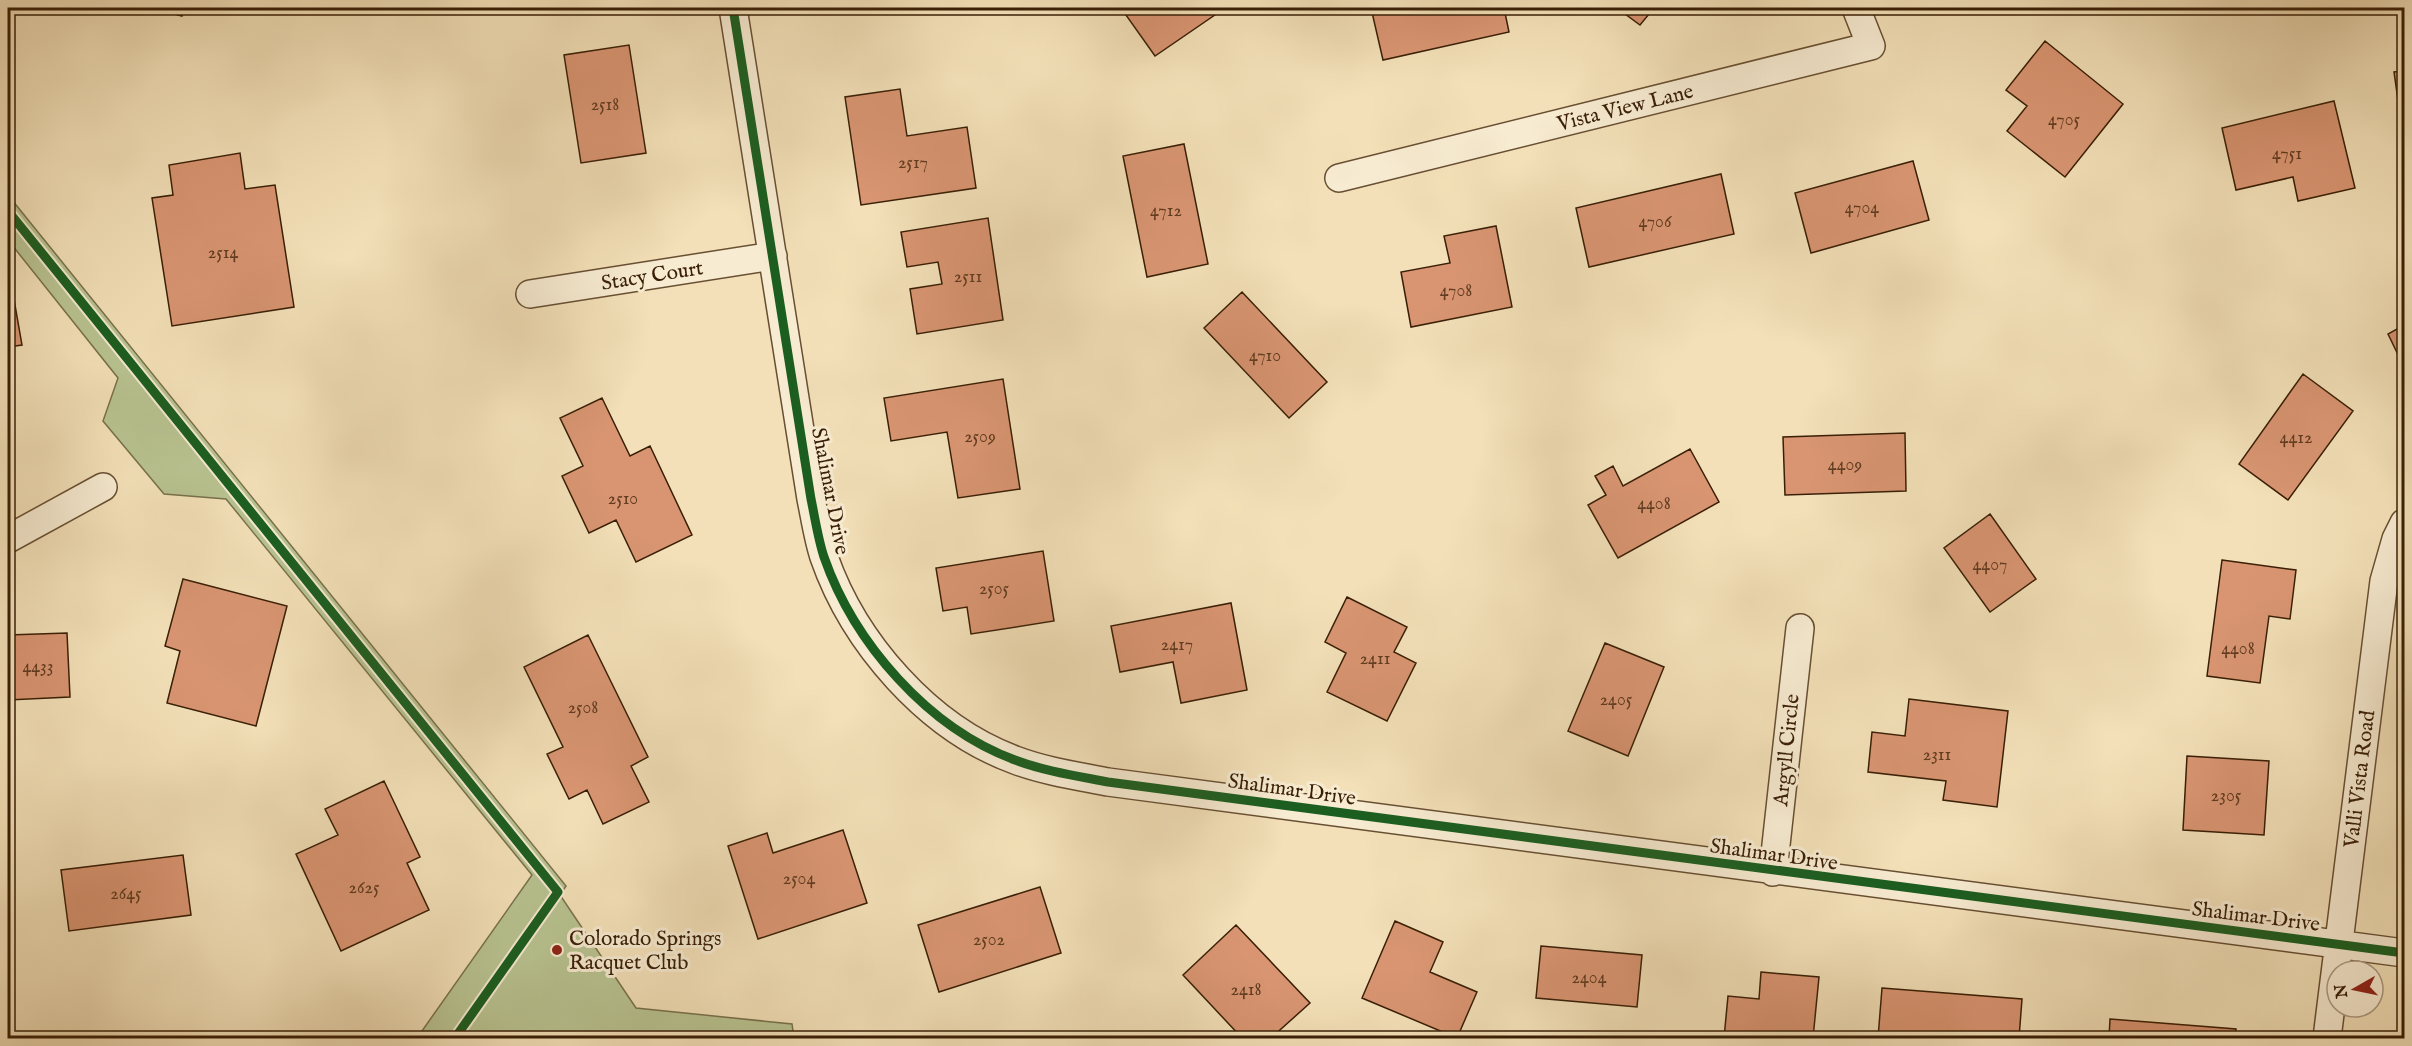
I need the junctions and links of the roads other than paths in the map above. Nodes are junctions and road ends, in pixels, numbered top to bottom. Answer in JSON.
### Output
{"nodes":[{"id":1,"x":733,"y":8,"type":"edge"},
{"id":2,"x":1856,"y":8,"type":"edge"},
{"id":3,"x":1339,"y":178,"type":"dead end"},
{"id":4,"x":773,"y":256,"type":"junction"},
{"id":5,"x":530,"y":294,"type":"dead end"},
{"id":6,"x":103,"y":487,"type":"dead end"},
{"id":7,"x":2404,"y":523,"type":"edge"},
{"id":8,"x":8,"y":539,"type":"edge"},
{"id":9,"x":1800,"y":628,"type":"dead end"},
{"id":10,"x":1773,"y":872,"type":"junction"},
{"id":11,"x":2338,"y":945,"type":"junction"},
{"id":12,"x":2404,"y":953,"type":"edge"},
{"id":13,"x":2327,"y":1038,"type":"edge"}],
"edges":[{"from":1,"to":4,"type":"street","name":"Shalimar Drive"},
{"from":2,"to":3,"type":"street","name":"Vista View Lane"},
{"from":4,"to":5,"type":"street","name":"Stacy Court"},
{"from":4,"to":10,"type":"street","name":"Shalimar Drive"},
{"from":6,"to":8,"type":"street"},
{"from":7,"to":11,"type":"street","name":"Valli Vista Road"},
{"from":9,"to":10,"type":"street","name":"Argyll Circle"},
{"from":10,"to":11,"type":"street","name":"Shalimar Drive"},
{"from":11,"to":12,"type":"street","name":"Shalimar Drive"},
{"from":11,"to":13,"type":"street","name":"Valli Vista Road"}]}
